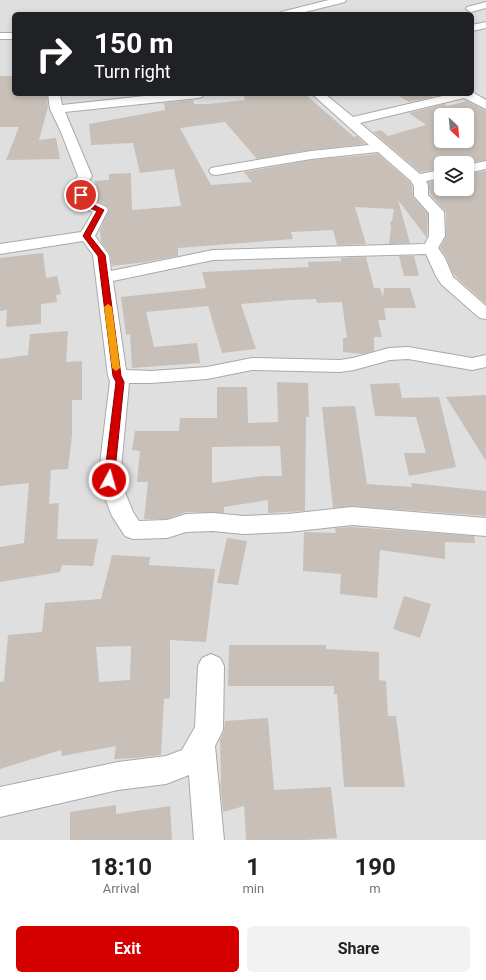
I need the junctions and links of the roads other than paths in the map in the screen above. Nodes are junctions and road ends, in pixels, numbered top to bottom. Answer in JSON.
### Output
{"nodes":[{"id":1,"x":341,"y":0,"type":"edge"},
{"id":2,"x":486,"y":6,"type":"edge"},
{"id":3,"x":471,"y":9,"type":"dead end"},
{"id":4,"x":293,"y":12,"type":"edge"},
{"id":5,"x":486,"y":25,"type":"edge"},
{"id":6,"x":474,"y":28,"type":"edge"},
{"id":7,"x":0,"y":36,"type":"edge"},
{"id":8,"x":12,"y":36,"type":"edge"},
{"id":9,"x":486,"y":89,"type":"edge"},
{"id":10,"x":474,"y":92,"type":"edge"},
{"id":11,"x":54,"y":96,"type":"edge"},
{"id":12,"x":179,"y":96,"type":"edge"},
{"id":13,"x":320,"y":96,"type":"edge"},
{"id":14,"x":458,"y":96,"type":"edge"},
{"id":15,"x":470,"y":96,"type":"edge"},
{"id":16,"x":486,"y":104,"type":"edge"},
{"id":17,"x":56,"y":109,"type":"junction"},
{"id":18,"x":350,"y":122,"type":"junction"},
{"id":19,"x":378,"y":148,"type":"junction"},
{"id":20,"x":486,"y":165,"type":"edge"},
{"id":21,"x":474,"y":168,"type":"edge"},
{"id":22,"x":216,"y":170,"type":"dead end"},
{"id":23,"x":434,"y":175,"type":"edge"},
{"id":24,"x":417,"y":179,"type":"junction"},
{"id":25,"x":87,"y":236,"type":"junction"},
{"id":26,"x":0,"y":249,"type":"edge"},
{"id":27,"x":430,"y":249,"type":"junction"},
{"id":28,"x":104,"y":278,"type":"junction"},
{"id":29,"x":486,"y":314,"type":"edge"},
{"id":30,"x":486,"y":361,"type":"edge"},
{"id":31,"x":117,"y":376,"type":"junction"},
{"id":32,"x":486,"y":527,"type":"edge"},
{"id":33,"x":211,"y":666,"type":"dead end"},
{"id":34,"x":201,"y":746,"type":"junction"},
{"id":35,"x":0,"y":802,"type":"edge"},
{"id":36,"x":209,"y":840,"type":"edge"}],
"edges":[{"from":1,"to":4,"type":"street"},
{"from":2,"to":3,"type":"street"},
{"from":5,"to":6,"type":"street"},
{"from":7,"to":8,"type":"street"},
{"from":9,"to":10,"type":"street"},
{"from":11,"to":17,"type":"street"},
{"from":12,"to":17,"type":"street"},
{"from":13,"to":18,"type":"street"},
{"from":14,"to":18,"type":"street"},
{"from":15,"to":16,"type":"street"},
{"from":17,"to":25,"type":"street"},
{"from":18,"to":19,"type":"street"},
{"from":19,"to":22,"type":"street"},
{"from":19,"to":24,"type":"street"},
{"from":20,"to":21,"type":"street"},
{"from":23,"to":24,"type":"street"},
{"from":24,"to":27,"type":"street"},
{"from":25,"to":26,"type":"street"},
{"from":25,"to":28,"type":"street"},
{"from":27,"to":28,"type":"street"},
{"from":27,"to":29,"type":"street"},
{"from":28,"to":31,"type":"street"},
{"from":30,"to":31,"type":"street"},
{"from":31,"to":32,"type":"street"},
{"from":33,"to":34,"type":"street"},
{"from":34,"to":35,"type":"street"},
{"from":34,"to":36,"type":"street"}]}
